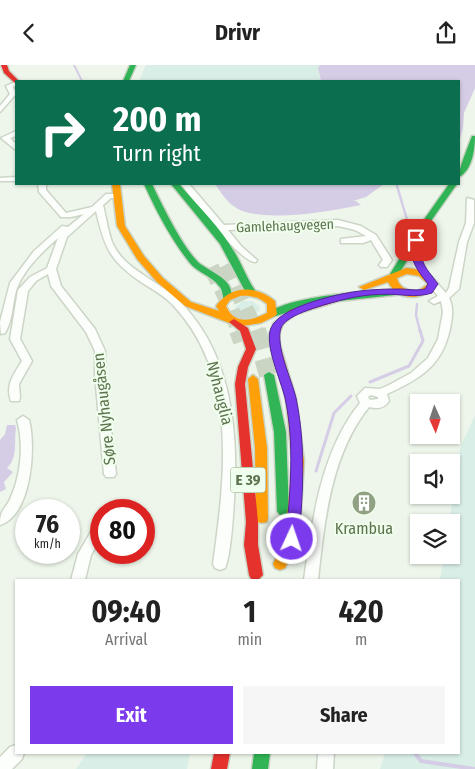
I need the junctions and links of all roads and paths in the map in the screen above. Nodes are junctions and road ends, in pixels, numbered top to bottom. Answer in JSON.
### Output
{"nodes":[{"id":1,"x":4,"y":65,"type":"edge"},
{"id":2,"x":133,"y":65,"type":"edge"},
{"id":3,"x":143,"y":65,"type":"edge"},
{"id":4,"x":126,"y":80,"type":"edge"},
{"id":5,"x":136,"y":80,"type":"edge"},
{"id":6,"x":15,"y":81,"type":"edge"},
{"id":7,"x":15,"y":83,"type":"edge"},
{"id":8,"x":0,"y":109,"type":"edge"},
{"id":9,"x":15,"y":133,"type":"edge"},
{"id":10,"x":475,"y":138,"type":"edge"},
{"id":11,"x":15,"y":147,"type":"edge"},
{"id":12,"x":460,"y":173,"type":"edge"},
{"id":13,"x":15,"y":179,"type":"edge"},
{"id":14,"x":3,"y":180,"type":"dead end"},
{"id":15,"x":42,"y":185,"type":"edge"},
{"id":16,"x":116,"y":185,"type":"edge"},
{"id":17,"x":122,"y":185,"type":"edge"},
{"id":18,"x":148,"y":185,"type":"edge"},
{"id":19,"x":154,"y":185,"type":"edge"},
{"id":20,"x":167,"y":185,"type":"edge"},
{"id":21,"x":176,"y":185,"type":"edge"},
{"id":22,"x":186,"y":185,"type":"edge"},
{"id":23,"x":452,"y":185,"type":"edge"},
{"id":24,"x":118,"y":196,"type":"junction"},
{"id":25,"x":470,"y":200,"type":"dead end"},
{"id":26,"x":93,"y":209,"type":"junction"},
{"id":27,"x":224,"y":228,"type":"junction"},
{"id":28,"x":186,"y":230,"type":"dead end"},
{"id":29,"x":374,"y":237,"type":"junction"},
{"id":30,"x":416,"y":240,"type":"junction"},
{"id":31,"x":344,"y":241,"type":"dead end"},
{"id":32,"x":204,"y":257,"type":"dead end"},
{"id":33,"x":253,"y":259,"type":"dead end"},
{"id":34,"x":225,"y":265,"type":"tunnel mouth"},
{"id":35,"x":384,"y":265,"type":"dead end"},
{"id":36,"x":211,"y":267,"type":"tunnel mouth"},
{"id":37,"x":51,"y":269,"type":"junction"},
{"id":38,"x":425,"y":274,"type":"junction"},
{"id":39,"x":393,"y":276,"type":"junction"},
{"id":40,"x":433,"y":284,"type":"junction"},
{"id":41,"x":402,"y":292,"type":"junction"},
{"id":42,"x":257,"y":294,"type":"junction"},
{"id":43,"x":416,"y":294,"type":"junction"},
{"id":44,"x":178,"y":295,"type":"junction"},
{"id":45,"x":342,"y":297,"type":"junction"},
{"id":46,"x":444,"y":297,"type":"junction"},
{"id":47,"x":225,"y":299,"type":"junction"},
{"id":48,"x":434,"y":301,"type":"junction"},
{"id":49,"x":268,"y":317,"type":"junction"},
{"id":50,"x":230,"y":319,"type":"junction"},
{"id":51,"x":447,"y":319,"type":"junction"},
{"id":52,"x":1,"y":331,"type":"edge"},
{"id":53,"x":284,"y":374,"type":"junction"},
{"id":54,"x":269,"y":375,"type":"tunnel mouth"},
{"id":55,"x":253,"y":379,"type":"dead end"},
{"id":56,"x":15,"y":398,"type":"dead end"},
{"id":57,"x":23,"y":420,"type":"dead end"},
{"id":58,"x":110,"y":474,"type":"dead end"},
{"id":59,"x":0,"y":520,"type":"edge"},
{"id":60,"x":90,"y":546,"type":"edge"},
{"id":61,"x":220,"y":564,"type":"dead end"},
{"id":62,"x":256,"y":578,"type":"edge"},
{"id":63,"x":78,"y":579,"type":"edge"},
{"id":64,"x":310,"y":579,"type":"edge"},
{"id":65,"x":15,"y":754,"type":"edge"},
{"id":66,"x":222,"y":754,"type":"edge"},
{"id":67,"x":261,"y":754,"type":"edge"},
{"id":68,"x":326,"y":754,"type":"edge"},
{"id":69,"x":0,"y":769,"type":"edge"},
{"id":70,"x":219,"y":769,"type":"edge"},
{"id":71,"x":260,"y":769,"type":"edge"},
{"id":72,"x":326,"y":769,"type":"edge"}],
"edges":[{"from":1,"to":6,"type":"main road"},
{"from":2,"to":4,"type":"main road"},
{"from":3,"to":5,"type":"main road"},
{"from":7,"to":8,"type":"street"},
{"from":9,"to":11,"type":"street"},
{"from":10,"to":12,"type":"main road"},
{"from":13,"to":14,"type":"street"},
{"from":15,"to":26,"type":"street"},
{"from":16,"to":24,"type":"main road"},
{"from":17,"to":24,"type":"main road"},
{"from":18,"to":47,"type":"main road"},
{"from":19,"to":28,"type":"main road"},
{"from":20,"to":34,"type":"main road"},
{"from":21,"to":42,"type":"main road"},
{"from":22,"to":27,"type":"street","name":"Gamlehaugvegen"},
{"from":23,"to":30,"type":"main road"},
{"from":24,"to":26,"type":"street"},
{"from":24,"to":44,"type":"main road"},
{"from":25,"to":46,"type":"street"},
{"from":26,"to":37,"type":"street"},
{"from":26,"to":52,"type":"street"},
{"from":26,"to":61,"type":"street","name":"Nyhauglia"},
{"from":27,"to":29,"type":"street","name":"Gamlehaugvegen"},
{"from":27,"to":33,"type":"street","name":"Gamlehaugvegen"},
{"from":29,"to":31,"type":"street","name":"Gamlehaugvegen"},
{"from":29,"to":35,"type":"street"},
{"from":30,"to":38,"type":"main road"},
{"from":30,"to":39,"type":"main road"},
{"from":32,"to":36,"type":"main road"},
{"from":37,"to":56,"type":"street"},
{"from":37,"to":58,"type":"street","name":"Søre Nyhaugåsen"},
{"from":38,"to":39,"type":"main road"},
{"from":38,"to":40,"type":"main road"},
{"from":39,"to":41,"type":"main road"},
{"from":39,"to":42,"type":"main road"},
{"from":40,"to":43,"type":"main road"},
{"from":40,"to":46,"type":"street"},
{"from":41,"to":43,"type":"main road"},
{"from":41,"to":45,"type":"main road"},
{"from":42,"to":47,"type":"main road"},
{"from":42,"to":49,"type":"main road"},
{"from":43,"to":48,"type":"street"},
{"from":44,"to":47,"type":"main road"},
{"from":44,"to":50,"type":"main road"},
{"from":45,"to":49,"type":"main road"},
{"from":45,"to":53,"type":"main road","number":"E 39"},
{"from":46,"to":48,"type":"street"},
{"from":46,"to":51,"type":"street"},
{"from":47,"to":50,"type":"main road"},
{"from":48,"to":51,"type":"street"},
{"from":49,"to":50,"type":"main road"},
{"from":49,"to":53,"type":"main road","number":"E 39"},
{"from":50,"to":62,"type":"main road","number":"E 39"},
{"from":51,"to":64,"type":"street"},
{"from":53,"to":54,"type":"main road","number":"E 39"},
{"from":55,"to":62,"type":"main road","number":"E 39"},
{"from":57,"to":59,"type":"street"},
{"from":60,"to":63,"type":"street"},
{"from":65,"to":69,"type":"street"},
{"from":66,"to":70,"type":"main road"},
{"from":67,"to":71,"type":"main road"},
{"from":68,"to":72,"type":"street"}]}
